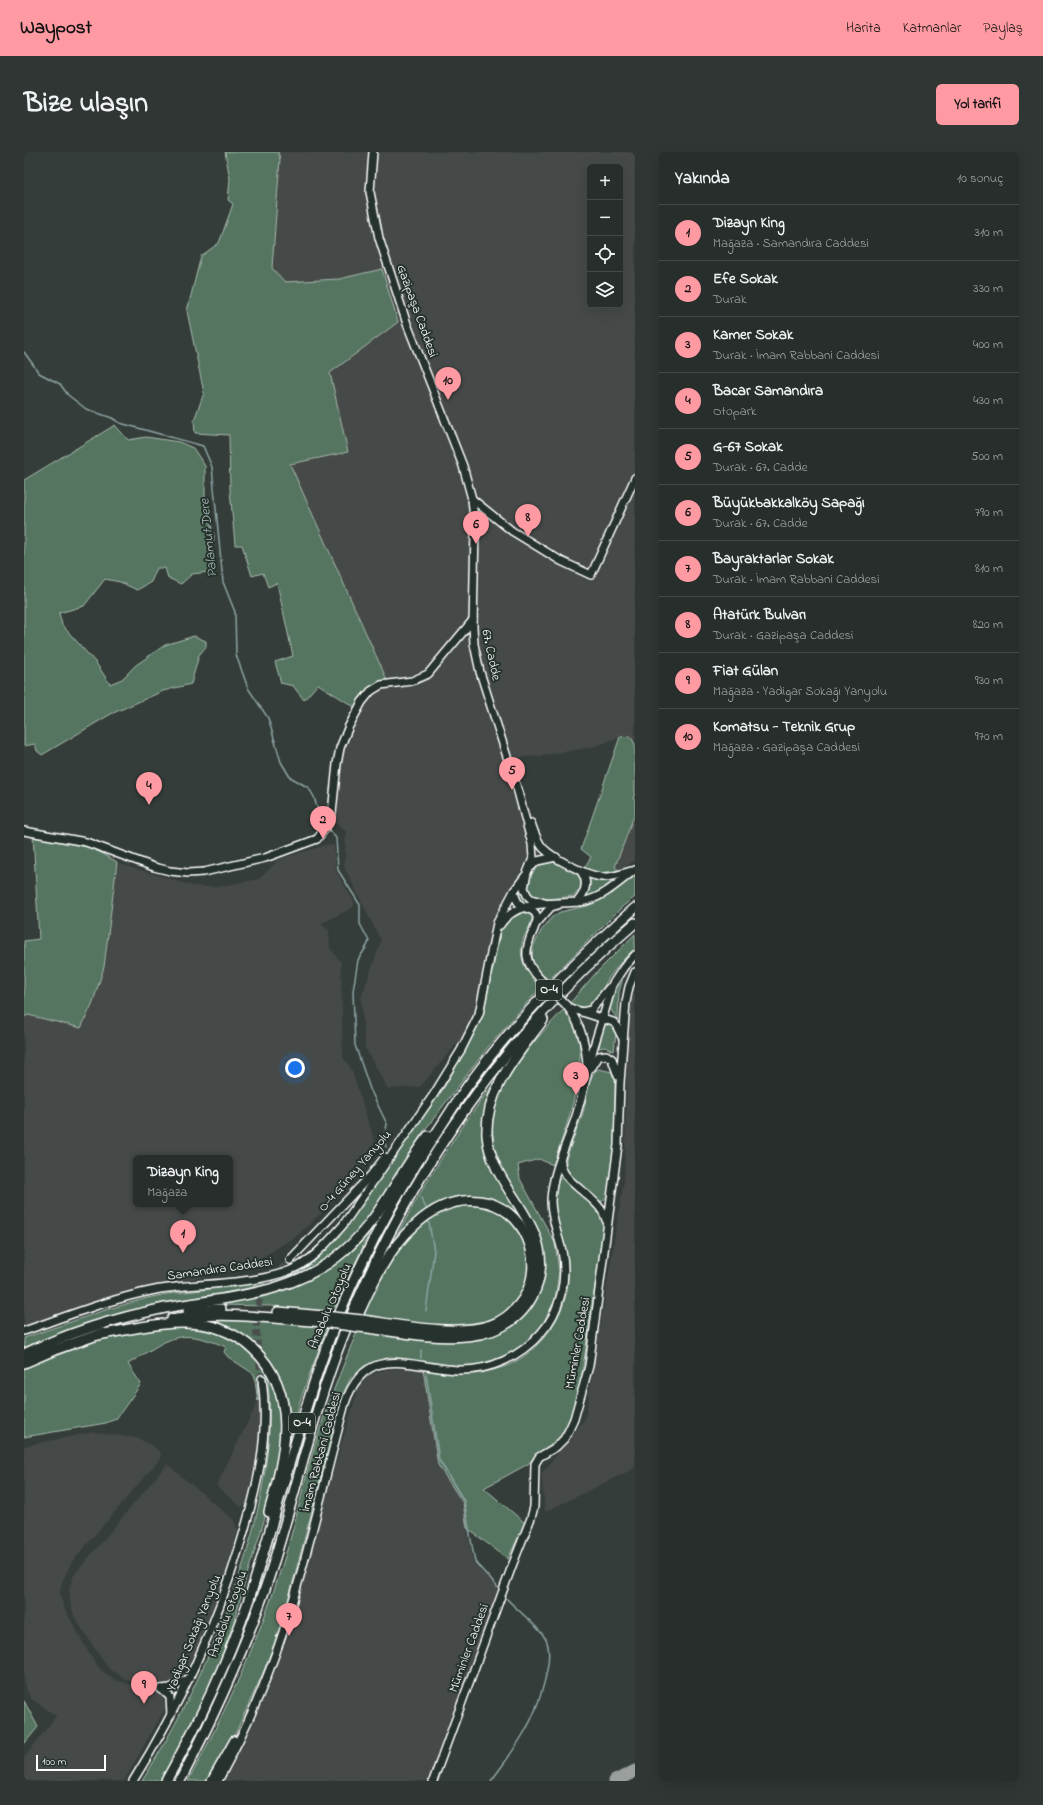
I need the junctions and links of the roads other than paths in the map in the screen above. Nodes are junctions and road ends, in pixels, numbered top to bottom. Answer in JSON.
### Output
{"nodes":[{"id":1,"x":373,"y":152,"type":"edge"},
{"id":2,"x":635,"y":478,"type":"edge"},
{"id":3,"x":472,"y":499,"type":"junction"},
{"id":4,"x":473,"y":620,"type":"junction"},
{"id":5,"x":517,"y":788,"type":"junction"},
{"id":6,"x":24,"y":831,"type":"edge"},
{"id":7,"x":556,"y":857,"type":"junction"},
{"id":8,"x":580,"y":869,"type":"junction"},
{"id":9,"x":635,"y":870,"type":"edge"},
{"id":10,"x":527,"y":873,"type":"junction"},
{"id":11,"x":514,"y":891,"type":"junction"},
{"id":12,"x":576,"y":902,"type":"junction"},
{"id":13,"x":562,"y":903,"type":"junction"},
{"id":14,"x":548,"y":904,"type":"junction"},
{"id":15,"x":525,"y":908,"type":"junction"},
{"id":16,"x":635,"y":908,"type":"edge"},
{"id":17,"x":635,"y":923,"type":"edge"},
{"id":18,"x":536,"y":924,"type":"junction"},
{"id":19,"x":493,"y":942,"type":"junction"},
{"id":20,"x":635,"y":955,"type":"edge"},
{"id":21,"x":635,"y":972,"type":"edge"},
{"id":22,"x":612,"y":985,"type":"junction"},
{"id":23,"x":567,"y":987,"type":"junction"},
{"id":24,"x":567,"y":1006,"type":"junction"},
{"id":25,"x":577,"y":1012,"type":"junction"},
{"id":26,"x":603,"y":1017,"type":"junction"},
{"id":27,"x":623,"y":1040,"type":"junction"},
{"id":28,"x":588,"y":1074,"type":"junction"},
{"id":29,"x":471,"y":1080,"type":"junction"},
{"id":30,"x":620,"y":1082,"type":"junction"},
{"id":31,"x":434,"y":1094,"type":"junction"},
{"id":32,"x":562,"y":1157,"type":"junction"},
{"id":33,"x":567,"y":1176,"type":"junction"},
{"id":34,"x":554,"y":1184,"type":"junction"},
{"id":35,"x":611,"y":1197,"type":"junction"},
{"id":36,"x":598,"y":1205,"type":"junction"},
{"id":37,"x":607,"y":1224,"type":"junction"},
{"id":38,"x":290,"y":1260,"type":"tunnel mouth"},
{"id":39,"x":323,"y":1319,"type":"junction"},
{"id":40,"x":361,"y":1323,"type":"junction"},
{"id":41,"x":106,"y":1324,"type":"junction"},
{"id":42,"x":24,"y":1331,"type":"edge"},
{"id":43,"x":98,"y":1335,"type":"junction"},
{"id":44,"x":24,"y":1354,"type":"edge"},
{"id":45,"x":24,"y":1363,"type":"edge"},
{"id":46,"x":262,"y":1379,"type":"tunnel mouth"},
{"id":47,"x":311,"y":1430,"type":"junction"},
{"id":48,"x":219,"y":1676,"type":"junction"},
{"id":49,"x":190,"y":1678,"type":"junction"},
{"id":50,"x":253,"y":1710,"type":"junction"},
{"id":51,"x":170,"y":1717,"type":"junction"},
{"id":52,"x":133,"y":1781,"type":"edge"},
{"id":53,"x":166,"y":1781,"type":"edge"},
{"id":54,"x":180,"y":1781,"type":"edge"},
{"id":55,"x":211,"y":1781,"type":"edge"},
{"id":56,"x":218,"y":1781,"type":"edge"},
{"id":57,"x":433,"y":1781,"type":"edge"}],
"edges":[{"from":1,"to":3,"type":"main road","name":"Gazipaşa Caddesi"},
{"from":2,"to":3,"type":"main road"},
{"from":3,"to":4,"type":"main road","name":"67. Cadde"},
{"from":4,"to":5,"type":"main road","name":"67. Cadde"},
{"from":4,"to":6,"type":"main road"},
{"from":5,"to":7,"type":"main road","name":"67. Cadde"},
{"from":5,"to":10,"type":"main road","name":"67. Cadde"},
{"from":7,"to":8,"type":"main road"},
{"from":7,"to":10,"type":"main road"},
{"from":8,"to":9,"type":"main road"},
{"from":8,"to":12,"type":"main road"},
{"from":9,"to":12,"type":"main road"},
{"from":10,"to":11,"type":"main road"},
{"from":10,"to":14,"type":"main road"},
{"from":11,"to":15,"type":"main road"},
{"from":11,"to":19,"type":"main road"},
{"from":12,"to":13,"type":"main road"},
{"from":13,"to":14,"type":"main road"},
{"from":13,"to":18,"type":"main road"},
{"from":14,"to":15,"type":"main road"},
{"from":15,"to":18,"type":"main road"},
{"from":15,"to":19,"type":"main road"},
{"from":16,"to":29,"type":"highway","name":"Anadolu Otoyolu","number":"O-4"},
{"from":17,"to":23,"type":"highway","name":"Anadolu Otoyolu","number":"O-4"},
{"from":18,"to":24,"type":"main road","bridge":true},
{"from":19,"to":31,"type":"main road"},
{"from":20,"to":22,"type":"main road","name":"İmam Rabbani Caddesi"},
{"from":21,"to":27,"type":"main road","name":"Müminler Caddesi"},
{"from":22,"to":25,"type":"main road"},
{"from":22,"to":26,"type":"main road","name":"İmam Rabbani Caddesi"},
{"from":23,"to":40,"type":"highway"},
{"from":23,"to":47,"type":"highway","name":"Anadolu Otoyolu","number":"O-4"},
{"from":24,"to":25,"type":"main road"},
{"from":24,"to":28,"type":"main road"},
{"from":25,"to":26,"type":"main road"},
{"from":26,"to":27,"type":"main road"},
{"from":26,"to":28,"type":"main road","name":"İmam Rabbani Caddesi"},
{"from":27,"to":30,"type":"main road","name":"Müminler Caddesi"},
{"from":28,"to":30,"type":"main road"},
{"from":28,"to":32,"type":"main road","name":"İmam Rabbani Caddesi"},
{"from":29,"to":41,"type":"highway"},
{"from":29,"to":48,"type":"highway","name":"Anadolu Otoyolu","number":"O-4"},
{"from":30,"to":35,"type":"main road","name":"Müminler Caddesi"},
{"from":31,"to":38,"type":"main road","name":"O-4 Güney Yanyolu"},
{"from":31,"to":42,"type":"main road","name":"Samandıra Caddesi"},
{"from":32,"to":33,"type":"main road"},
{"from":32,"to":34,"type":"main road","name":"İmam Rabbani Caddesi"},
{"from":33,"to":34,"type":"main road"},
{"from":33,"to":36,"type":"main road"},
{"from":34,"to":50,"type":"main road","name":"İmam Rabbani Caddesi"},
{"from":35,"to":36,"type":"main road"},
{"from":35,"to":37,"type":"main road","name":"Müminler Caddesi"},
{"from":36,"to":37,"type":"main road"},
{"from":37,"to":57,"type":"main road","name":"Müminler Caddesi"},
{"from":39,"to":40,"type":"highway","bridge":true},
{"from":39,"to":41,"type":"highway"},
{"from":39,"to":43,"type":"highway"},
{"from":40,"to":47,"type":"highway"},
{"from":41,"to":44,"type":"highway"},
{"from":43,"to":45,"type":"highway"},
{"from":43,"to":48,"type":"highway"},
{"from":46,"to":49,"type":"main road","name":"Yadigar Sokağı Yanyolu"},
{"from":47,"to":54,"type":"highway","name":"Anadolu Otoyolu","number":"O-4"},
{"from":48,"to":53,"type":"highway","name":"Anadolu Otoyolu","number":"O-4"},
{"from":49,"to":51,"type":"main road","name":"Yadigar Sokağı Yanyolu"},
{"from":49,"to":51,"type":"main road"},
{"from":50,"to":55,"type":"main road"},
{"from":50,"to":56,"type":"main road","name":"İmam Rabbani Caddesi"},
{"from":51,"to":52,"type":"main road","name":"Yadigar Sokağı Yanyolu"}]}
